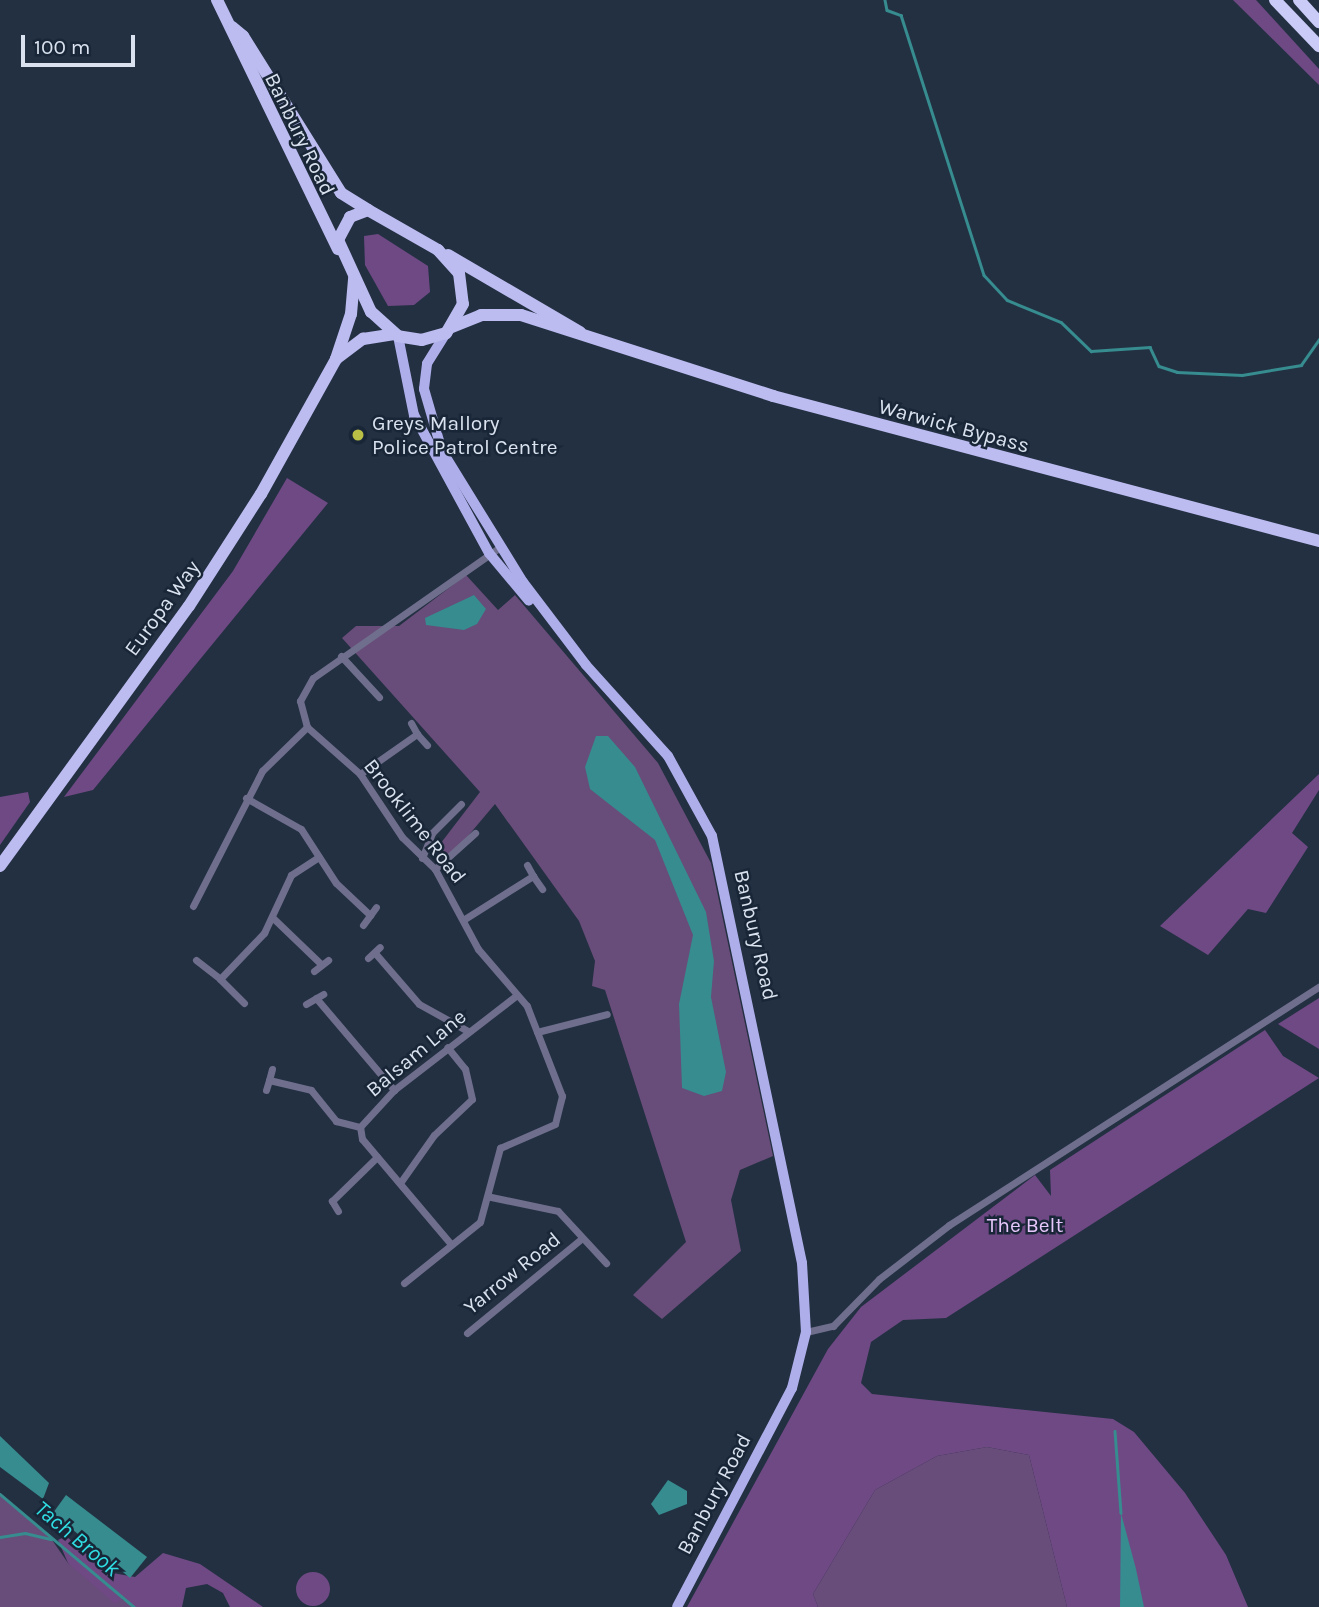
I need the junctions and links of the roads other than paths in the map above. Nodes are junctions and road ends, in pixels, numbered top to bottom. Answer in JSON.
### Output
{"nodes":[{"id":1,"x":217,"y":0,"type":"edge"},
{"id":2,"x":1275,"y":0,"type":"edge"},
{"id":3,"x":1299,"y":0,"type":"edge"},
{"id":4,"x":1319,"y":22,"type":"edge"},
{"id":5,"x":232,"y":27,"type":"junction"},
{"id":6,"x":1319,"y":46,"type":"edge"},
{"id":7,"x":368,"y":211,"type":"junction"},
{"id":8,"x":438,"y":250,"type":"junction"},
{"id":9,"x":343,"y":255,"type":"junction"},
{"id":10,"x":354,"y":278,"type":"junction"},
{"id":11,"x":449,"y":330,"type":"junction"},
{"id":12,"x":582,"y":333,"type":"junction"},
{"id":13,"x":395,"y":335,"type":"junction"},
{"id":14,"x":336,"y":359,"type":"junction"},
{"id":15,"x":1319,"y":541,"type":"edge"},
{"id":16,"x":494,"y":550,"type":"junction"},
{"id":17,"x":341,"y":656,"type":"junction"},
{"id":18,"x":379,"y":698,"type":"dead end"},
{"id":19,"x":411,"y":723,"type":"dead end"},
{"id":20,"x":307,"y":727,"type":"junction"},
{"id":21,"x":417,"y":734,"type":"junction"},
{"id":22,"x":427,"y":745,"type":"dead end"},
{"id":23,"x":360,"y":774,"type":"junction"},
{"id":24,"x":246,"y":798,"type":"junction"},
{"id":25,"x":461,"y":804,"type":"dead end"},
{"id":26,"x":475,"y":833,"type":"dead end"},
{"id":27,"x":319,"y":857,"type":"junction"},
{"id":28,"x":422,"y":858,"type":"junction"},
{"id":29,"x":527,"y":865,"type":"dead end"},
{"id":30,"x":0,"y":866,"type":"edge"},
{"id":31,"x":435,"y":869,"type":"junction"},
{"id":32,"x":533,"y":876,"type":"junction"},
{"id":33,"x":542,"y":889,"type":"dead end"},
{"id":34,"x":194,"y":906,"type":"dead end"},
{"id":35,"x":376,"y":907,"type":"dead end"},
{"id":36,"x":370,"y":915,"type":"junction"},
{"id":37,"x":273,"y":918,"type":"junction"},
{"id":38,"x":463,"y":920,"type":"junction"},
{"id":39,"x":363,"y":925,"type":"dead end"},
{"id":40,"x":374,"y":953,"type":"dead end"},
{"id":41,"x":196,"y":960,"type":"dead end"},
{"id":42,"x":314,"y":971,"type":"dead end"},
{"id":43,"x":220,"y":979,"type":"junction"},
{"id":44,"x":1319,"y":987,"type":"edge"},
{"id":45,"x":517,"y":995,"type":"junction"},
{"id":46,"x":244,"y":1003,"type":"dead end"},
{"id":47,"x":306,"y":1004,"type":"dead end"},
{"id":48,"x":607,"y":1014,"type":"dead end"},
{"id":49,"x":468,"y":1031,"type":"junction"},
{"id":50,"x":537,"y":1032,"type":"junction"},
{"id":51,"x":447,"y":1047,"type":"junction"},
{"id":52,"x":272,"y":1069,"type":"dead end"},
{"id":53,"x":270,"y":1080,"type":"junction"},
{"id":54,"x":266,"y":1090,"type":"dead end"},
{"id":55,"x":394,"y":1090,"type":"junction"},
{"id":56,"x":359,"y":1127,"type":"junction"},
{"id":57,"x":377,"y":1157,"type":"junction"},
{"id":58,"x":400,"y":1183,"type":"junction"},
{"id":59,"x":325,"y":1193,"type":"dead end"},
{"id":60,"x":491,"y":1197,"type":"junction"},
{"id":61,"x":332,"y":1201,"type":"junction"},
{"id":62,"x":338,"y":1210,"type":"dead end"},
{"id":63,"x":580,"y":1240,"type":"junction"},
{"id":64,"x":450,"y":1243,"type":"junction"},
{"id":65,"x":606,"y":1262,"type":"dead end"},
{"id":66,"x":404,"y":1283,"type":"dead end"},
{"id":67,"x":806,"y":1332,"type":"junction"},
{"id":68,"x":467,"y":1333,"type":"dead end"},
{"id":69,"x":677,"y":1607,"type":"edge"}],
"edges":[{"from":1,"to":5,"type":"highway","name":"Banbury Road"},
{"from":2,"to":6,"type":"highway"},
{"from":3,"to":4,"type":"highway"},
{"from":5,"to":7,"type":"highway","name":"Banbury Road"},
{"from":5,"to":9,"type":"highway","name":"Banbury Road"},
{"from":7,"to":8,"type":"highway","name":"Banbury Road"},
{"from":7,"to":9,"type":"highway"},
{"from":8,"to":11,"type":"highway"},
{"from":8,"to":12,"type":"highway","name":"Warwick Bypass"},
{"from":9,"to":10,"type":"highway","name":"Banbury Road"},
{"from":10,"to":13,"type":"highway","name":"Banbury Road"},
{"from":10,"to":14,"type":"highway","name":"Europa Way"},
{"from":11,"to":12,"type":"highway","name":"Warwick Bypass"},
{"from":11,"to":13,"type":"highway","name":"Warwick Bypass"},
{"from":11,"to":16,"type":"main road","name":"Banbury Road"},
{"from":12,"to":15,"type":"highway","name":"Warwick Bypass"},
{"from":13,"to":14,"type":"highway","name":"Europa Way"},
{"from":13,"to":16,"type":"main road"},
{"from":14,"to":30,"type":"highway","name":"Europa Way"},
{"from":16,"to":17,"type":"street"},
{"from":16,"to":67,"type":"main road","name":"Banbury Road"},
{"from":17,"to":18,"type":"street"},
{"from":17,"to":20,"type":"street"},
{"from":19,"to":21,"type":"street"},
{"from":20,"to":23,"type":"street","name":"Brooklime Road"},
{"from":20,"to":24,"type":"street"},
{"from":21,"to":22,"type":"street"},
{"from":21,"to":23,"type":"street"},
{"from":23,"to":28,"type":"street","name":"Brooklime Road"},
{"from":24,"to":27,"type":"street"},
{"from":24,"to":34,"type":"street"},
{"from":25,"to":28,"type":"street"},
{"from":26,"to":31,"type":"street"},
{"from":27,"to":36,"type":"street"},
{"from":27,"to":37,"type":"street"},
{"from":28,"to":31,"type":"street","name":"Brooklime Road"},
{"from":29,"to":32,"type":"street"},
{"from":31,"to":38,"type":"street","name":"Brooklime Road"},
{"from":32,"to":33,"type":"street"},
{"from":32,"to":38,"type":"street"},
{"from":35,"to":36,"type":"street"},
{"from":36,"to":39,"type":"street"},
{"from":37,"to":42,"type":"street"},
{"from":37,"to":43,"type":"street"},
{"from":38,"to":45,"type":"street","name":"Brooklime Road"},
{"from":40,"to":49,"type":"street"},
{"from":41,"to":43,"type":"street"},
{"from":43,"to":46,"type":"street"},
{"from":44,"to":67,"type":"street"},
{"from":45,"to":49,"type":"street","name":"Balsam Lane"},
{"from":45,"to":50,"type":"street","name":"Brooklime Road"},
{"from":47,"to":55,"type":"street"},
{"from":48,"to":50,"type":"street"},
{"from":49,"to":51,"type":"street","name":"Balsam Lane"},
{"from":50,"to":60,"type":"street","name":"Brooklime Road"},
{"from":51,"to":55,"type":"street","name":"Balsam Lane"},
{"from":51,"to":58,"type":"street"},
{"from":52,"to":53,"type":"street"},
{"from":53,"to":54,"type":"street"},
{"from":53,"to":56,"type":"street"},
{"from":55,"to":56,"type":"street","name":"Balsam Lane"},
{"from":56,"to":57,"type":"street","name":"Balsam Lane"},
{"from":57,"to":58,"type":"street","name":"Balsam Lane"},
{"from":57,"to":61,"type":"street"},
{"from":58,"to":64,"type":"street","name":"Balsam Lane"},
{"from":59,"to":61,"type":"street"},
{"from":60,"to":63,"type":"street"},
{"from":60,"to":64,"type":"street","name":"Brooklime Road"},
{"from":61,"to":62,"type":"street"},
{"from":63,"to":65,"type":"street"},
{"from":63,"to":68,"type":"street","name":"Yarrow Road"},
{"from":64,"to":66,"type":"street","name":"Brooklime Road"},
{"from":67,"to":69,"type":"main road","name":"Banbury Road"}]}
